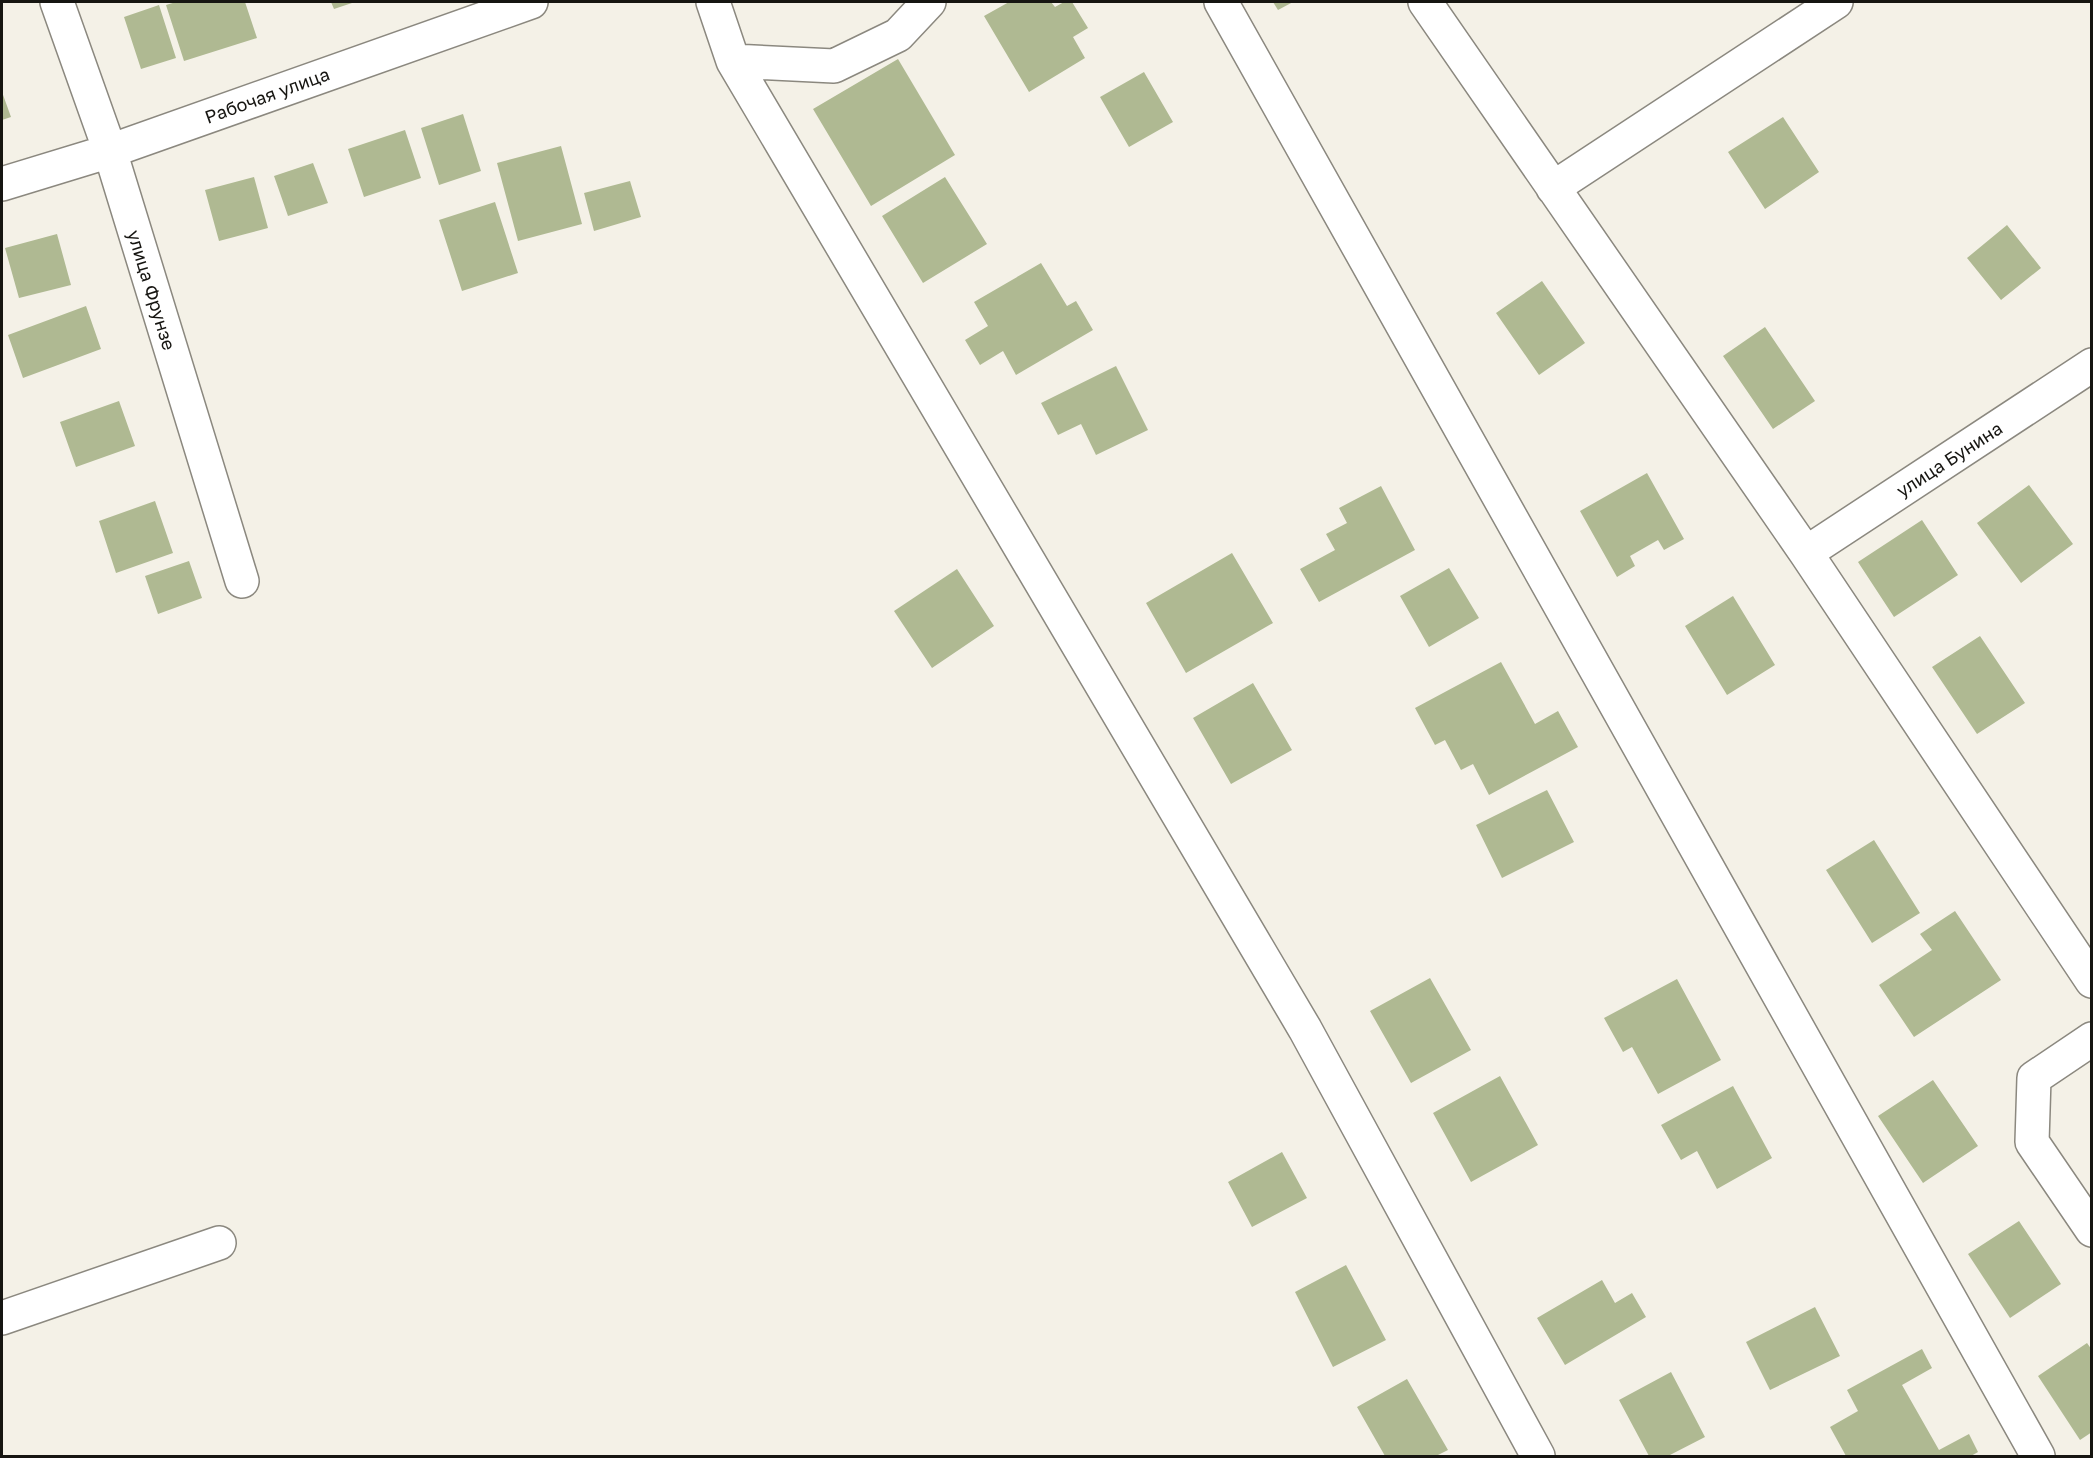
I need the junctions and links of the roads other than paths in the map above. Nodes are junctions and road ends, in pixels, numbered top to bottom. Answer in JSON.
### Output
{"nodes":[{"id":1,"x":57,"y":2,"type":"edge"},
{"id":2,"x":531,"y":2,"type":"edge"},
{"id":3,"x":712,"y":2,"type":"edge"},
{"id":4,"x":929,"y":2,"type":"edge"},
{"id":5,"x":1221,"y":2,"type":"edge"},
{"id":6,"x":1425,"y":2,"type":"edge"},
{"id":7,"x":1836,"y":2,"type":"edge"},
{"id":8,"x":733,"y":62,"type":"junction"},
{"id":9,"x":110,"y":151,"type":"junction"},
{"id":10,"x":2,"y":184,"type":"edge"},
{"id":11,"x":1553,"y":188,"type":"junction"},
{"id":12,"x":2091,"y":365,"type":"edge"},
{"id":13,"x":1806,"y":553,"type":"junction"},
{"id":14,"x":242,"y":581,"type":"dead end"},
{"id":15,"x":2091,"y":981,"type":"edge"},
{"id":16,"x":2091,"y":1039,"type":"edge"},
{"id":17,"x":2091,"y":1230,"type":"edge"},
{"id":18,"x":219,"y":1243,"type":"dead end"},
{"id":19,"x":2,"y":1318,"type":"edge"},
{"id":20,"x":1538,"y":1456,"type":"edge"},
{"id":21,"x":2038,"y":1456,"type":"edge"}],
"edges":[{"from":1,"to":9,"type":"street","name":"улица Фрунзе"},
{"from":2,"to":9,"type":"street","name":"Рабочая улица"},
{"from":3,"to":8,"type":"street"},
{"from":4,"to":8,"type":"street"},
{"from":5,"to":21,"type":"street"},
{"from":6,"to":11,"type":"street"},
{"from":7,"to":11,"type":"street"},
{"from":8,"to":20,"type":"street"},
{"from":9,"to":10,"type":"street","name":"Рабочая улица"},
{"from":9,"to":14,"type":"street","name":"улица Фрунзе"},
{"from":11,"to":13,"type":"street"},
{"from":12,"to":13,"type":"street","name":"улица Бунина"},
{"from":13,"to":15,"type":"street"},
{"from":16,"to":17,"type":"street"},
{"from":18,"to":19,"type":"street"}]}
